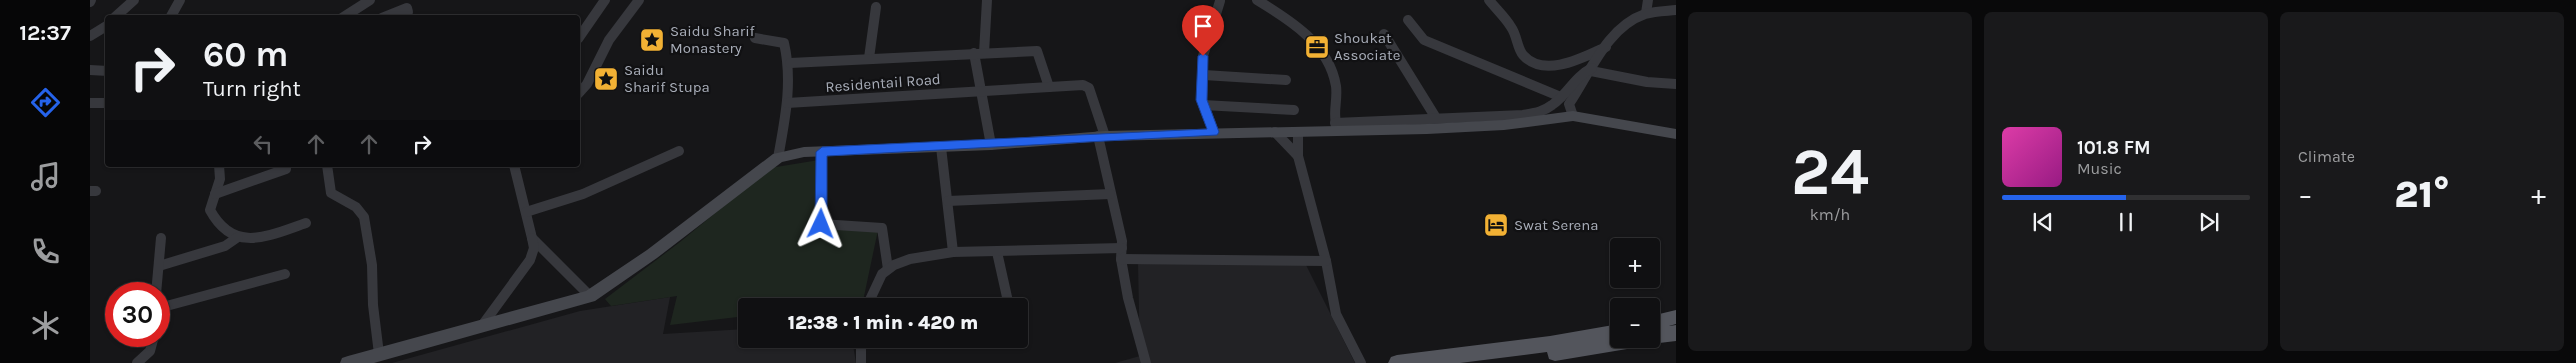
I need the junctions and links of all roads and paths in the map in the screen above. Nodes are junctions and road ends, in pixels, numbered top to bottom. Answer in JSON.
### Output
{"nodes":[{"id":1,"x":134,"y":0,"type":"edge"},
{"id":2,"x":180,"y":0,"type":"edge"},
{"id":3,"x":370,"y":0,"type":"edge"},
{"id":4,"x":605,"y":0,"type":"edge"},
{"id":5,"x":639,"y":0,"type":"edge"},
{"id":6,"x":987,"y":0,"type":"edge"},
{"id":7,"x":1257,"y":0,"type":"edge"},
{"id":8,"x":1489,"y":0,"type":"edge"},
{"id":9,"x":1648,"y":0,"type":"edge"},
{"id":10,"x":1220,"y":1,"type":"edge"},
{"id":11,"x":876,"y":7,"type":"dead end"},
{"id":12,"x":1676,"y":10,"type":"edge"},
{"id":13,"x":1646,"y":13,"type":"junction"},
{"id":14,"x":117,"y":15,"type":"edge"},
{"id":15,"x":172,"y":15,"type":"edge"},
{"id":16,"x":347,"y":15,"type":"edge"},
{"id":17,"x":390,"y":15,"type":"edge"},
{"id":18,"x":406,"y":15,"type":"edge"},
{"id":19,"x":1408,"y":20,"type":"dead end"},
{"id":20,"x":105,"y":27,"type":"edge"},
{"id":21,"x":1384,"y":34,"type":"dead end"},
{"id":22,"x":90,"y":36,"type":"edge"},
{"id":23,"x":580,"y":36,"type":"edge"},
{"id":24,"x":755,"y":38,"type":"dead end"},
{"id":25,"x":1606,"y":47,"type":"junction"},
{"id":26,"x":979,"y":53,"type":"junction"},
{"id":27,"x":869,"y":58,"type":"junction"},
{"id":28,"x":790,"y":63,"type":"junction"},
{"id":29,"x":1592,"y":69,"type":"junction"},
{"id":30,"x":90,"y":70,"type":"edge"},
{"id":31,"x":105,"y":71,"type":"edge"},
{"id":32,"x":1204,"y":75,"type":"junction"},
{"id":33,"x":1286,"y":80,"type":"dead end"},
{"id":34,"x":1676,"y":84,"type":"edge"},
{"id":35,"x":1049,"y":87,"type":"junction"},
{"id":36,"x":981,"y":90,"type":"junction"},
{"id":37,"x":580,"y":92,"type":"edge"},
{"id":38,"x":1561,"y":97,"type":"junction"},
{"id":39,"x":90,"y":103,"type":"edge"},
{"id":40,"x":787,"y":103,"type":"junction"},
{"id":41,"x":105,"y":104,"type":"edge"},
{"id":42,"x":1203,"y":105,"type":"junction"},
{"id":43,"x":1294,"y":110,"type":"dead end"},
{"id":44,"x":1573,"y":116,"type":"junction"},
{"id":45,"x":1436,"y":118,"type":"junction"},
{"id":46,"x":1336,"y":127,"type":"junction"},
{"id":47,"x":1214,"y":132,"type":"junction"},
{"id":48,"x":1275,"y":132,"type":"junction"},
{"id":49,"x":1298,"y":132,"type":"junction"},
{"id":50,"x":1676,"y":134,"type":"edge"},
{"id":51,"x":1102,"y":136,"type":"junction"},
{"id":52,"x":991,"y":145,"type":"junction"},
{"id":53,"x":940,"y":147,"type":"junction"},
{"id":54,"x":679,"y":150,"type":"dead end"},
{"id":55,"x":822,"y":152,"type":"junction"},
{"id":56,"x":1298,"y":156,"type":"junction"},
{"id":57,"x":778,"y":158,"type":"junction"},
{"id":58,"x":219,"y":167,"type":"edge"},
{"id":59,"x":327,"y":167,"type":"edge"},
{"id":60,"x":515,"y":167,"type":"edge"},
{"id":61,"x":286,"y":169,"type":"dead end"},
{"id":62,"x":215,"y":194,"type":"junction"},
{"id":63,"x":1110,"y":194,"type":"junction"},
{"id":64,"x":948,"y":201,"type":"junction"},
{"id":65,"x":526,"y":212,"type":"junction"},
{"id":66,"x":306,"y":223,"type":"dead end"},
{"id":67,"x":238,"y":237,"type":"junction"},
{"id":68,"x":161,"y":238,"type":"dead end"},
{"id":69,"x":532,"y":238,"type":"junction"},
{"id":70,"x":953,"y":252,"type":"junction"},
{"id":71,"x":997,"y":252,"type":"junction"},
{"id":72,"x":1121,"y":254,"type":"junction"},
{"id":73,"x":1326,"y":261,"type":"junction"},
{"id":74,"x":158,"y":266,"type":"junction"},
{"id":75,"x":888,"y":269,"type":"junction"},
{"id":76,"x":285,"y":274,"type":"dead end"},
{"id":77,"x":157,"y":282,"type":"edge"},
{"id":78,"x":590,"y":296,"type":"junction"},
{"id":79,"x":871,"y":298,"type":"edge"},
{"id":80,"x":1007,"y":298,"type":"edge"},
{"id":81,"x":170,"y":305,"type":"edge"},
{"id":82,"x":1676,"y":317,"type":"edge"},
{"id":83,"x":1660,"y":321,"type":"edge"},
{"id":84,"x":481,"y":327,"type":"junction"},
{"id":85,"x":1610,"y":333,"type":"edge"},
{"id":86,"x":1665,"y":334,"type":"edge"},
{"id":87,"x":1610,"y":344,"type":"edge"},
{"id":88,"x":151,"y":347,"type":"edge"},
{"id":89,"x":861,"y":348,"type":"edge"},
{"id":90,"x":379,"y":354,"type":"junction"},
{"id":91,"x":1449,"y":361,"type":"edge"},
{"id":92,"x":137,"y":363,"type":"edge"},
{"id":93,"x":348,"y":363,"type":"edge"},
{"id":94,"x":861,"y":363,"type":"edge"},
{"id":95,"x":1146,"y":363,"type":"edge"},
{"id":96,"x":1362,"y":363,"type":"edge"},
{"id":97,"x":1397,"y":363,"type":"edge"}],
"edges":[{"from":1,"to":14,"type":"street"},
{"from":2,"to":15,"type":"street"},
{"from":3,"to":16,"type":"street"},
{"from":4,"to":23,"type":"street"},
{"from":5,"to":37,"type":"street"},
{"from":6,"to":26,"type":"street"},
{"from":7,"to":46,"type":"street"},
{"from":8,"to":25,"type":"street"},
{"from":9,"to":13,"type":"street"},
{"from":10,"to":32,"type":"street"},
{"from":11,"to":27,"type":"street"},
{"from":12,"to":13,"type":"street"},
{"from":13,"to":25,"type":"street"},
{"from":17,"to":18,"type":"street"},
{"from":19,"to":38,"type":"street"},
{"from":20,"to":22,"type":"street"},
{"from":21,"to":45,"type":"street"},
{"from":24,"to":28,"type":"street"},
{"from":25,"to":29,"type":"street"},
{"from":26,"to":27,"type":"street"},
{"from":26,"to":35,"type":"street"},
{"from":26,"to":36,"type":"street"},
{"from":27,"to":28,"type":"street"},
{"from":28,"to":40,"type":"street"},
{"from":29,"to":34,"type":"street"},
{"from":29,"to":38,"type":"street"},
{"from":29,"to":44,"type":"street"},
{"from":30,"to":31,"type":"street"},
{"from":32,"to":33,"type":"street"},
{"from":32,"to":42,"type":"street"},
{"from":35,"to":36,"type":"street","name":"Residentail Road"},
{"from":35,"to":51,"type":"street","name":"Residentail Road"},
{"from":36,"to":40,"type":"street","name":"Residentail Road"},
{"from":36,"to":52,"type":"street"},
{"from":38,"to":45,"type":"street"},
{"from":39,"to":41,"type":"street"},
{"from":40,"to":57,"type":"street"},
{"from":42,"to":43,"type":"street"},
{"from":42,"to":47,"type":"street"},
{"from":44,"to":46,"type":"street"},
{"from":44,"to":50,"type":"street"},
{"from":45,"to":46,"type":"street"},
{"from":46,"to":49,"type":"street"},
{"from":47,"to":48,"type":"street"},
{"from":47,"to":51,"type":"street"},
{"from":48,"to":49,"type":"street"},
{"from":48,"to":56,"type":"street"},
{"from":49,"to":56,"type":"street"},
{"from":51,"to":52,"type":"street"},
{"from":51,"to":63,"type":"street"},
{"from":52,"to":53,"type":"street"},
{"from":53,"to":55,"type":"street"},
{"from":53,"to":64,"type":"street"},
{"from":54,"to":65,"type":"street"},
{"from":55,"to":57,"type":"street"},
{"from":55,"to":75,"type":"street"},
{"from":56,"to":73,"type":"street"},
{"from":57,"to":78,"type":"street"},
{"from":58,"to":62,"type":"street"},
{"from":59,"to":90,"type":"street"},
{"from":60,"to":65,"type":"street"},
{"from":61,"to":62,"type":"street"},
{"from":62,"to":67,"type":"street"},
{"from":63,"to":64,"type":"street"},
{"from":63,"to":72,"type":"street"},
{"from":64,"to":70,"type":"street"},
{"from":65,"to":69,"type":"street"},
{"from":66,"to":67,"type":"street"},
{"from":67,"to":74,"type":"street"},
{"from":68,"to":74,"type":"street"},
{"from":69,"to":78,"type":"street"},
{"from":69,"to":84,"type":"street"},
{"from":70,"to":71,"type":"street"},
{"from":70,"to":75,"type":"street"},
{"from":71,"to":72,"type":"street"},
{"from":71,"to":80,"type":"street"},
{"from":72,"to":73,"type":"street"},
{"from":72,"to":95,"type":"street"},
{"from":73,"to":96,"type":"street"},
{"from":74,"to":77,"type":"street"},
{"from":75,"to":79,"type":"street"},
{"from":76,"to":81,"type":"street"},
{"from":78,"to":84,"type":"street"},
{"from":82,"to":83,"type":"main road"},
{"from":82,"to":86,"type":"main road"},
{"from":84,"to":90,"type":"street"},
{"from":85,"to":91,"type":"main road"},
{"from":87,"to":91,"type":"main road"},
{"from":88,"to":92,"type":"street"},
{"from":89,"to":94,"type":"street"},
{"from":90,"to":93,"type":"street"},
{"from":91,"to":97,"type":"main road"}]}
